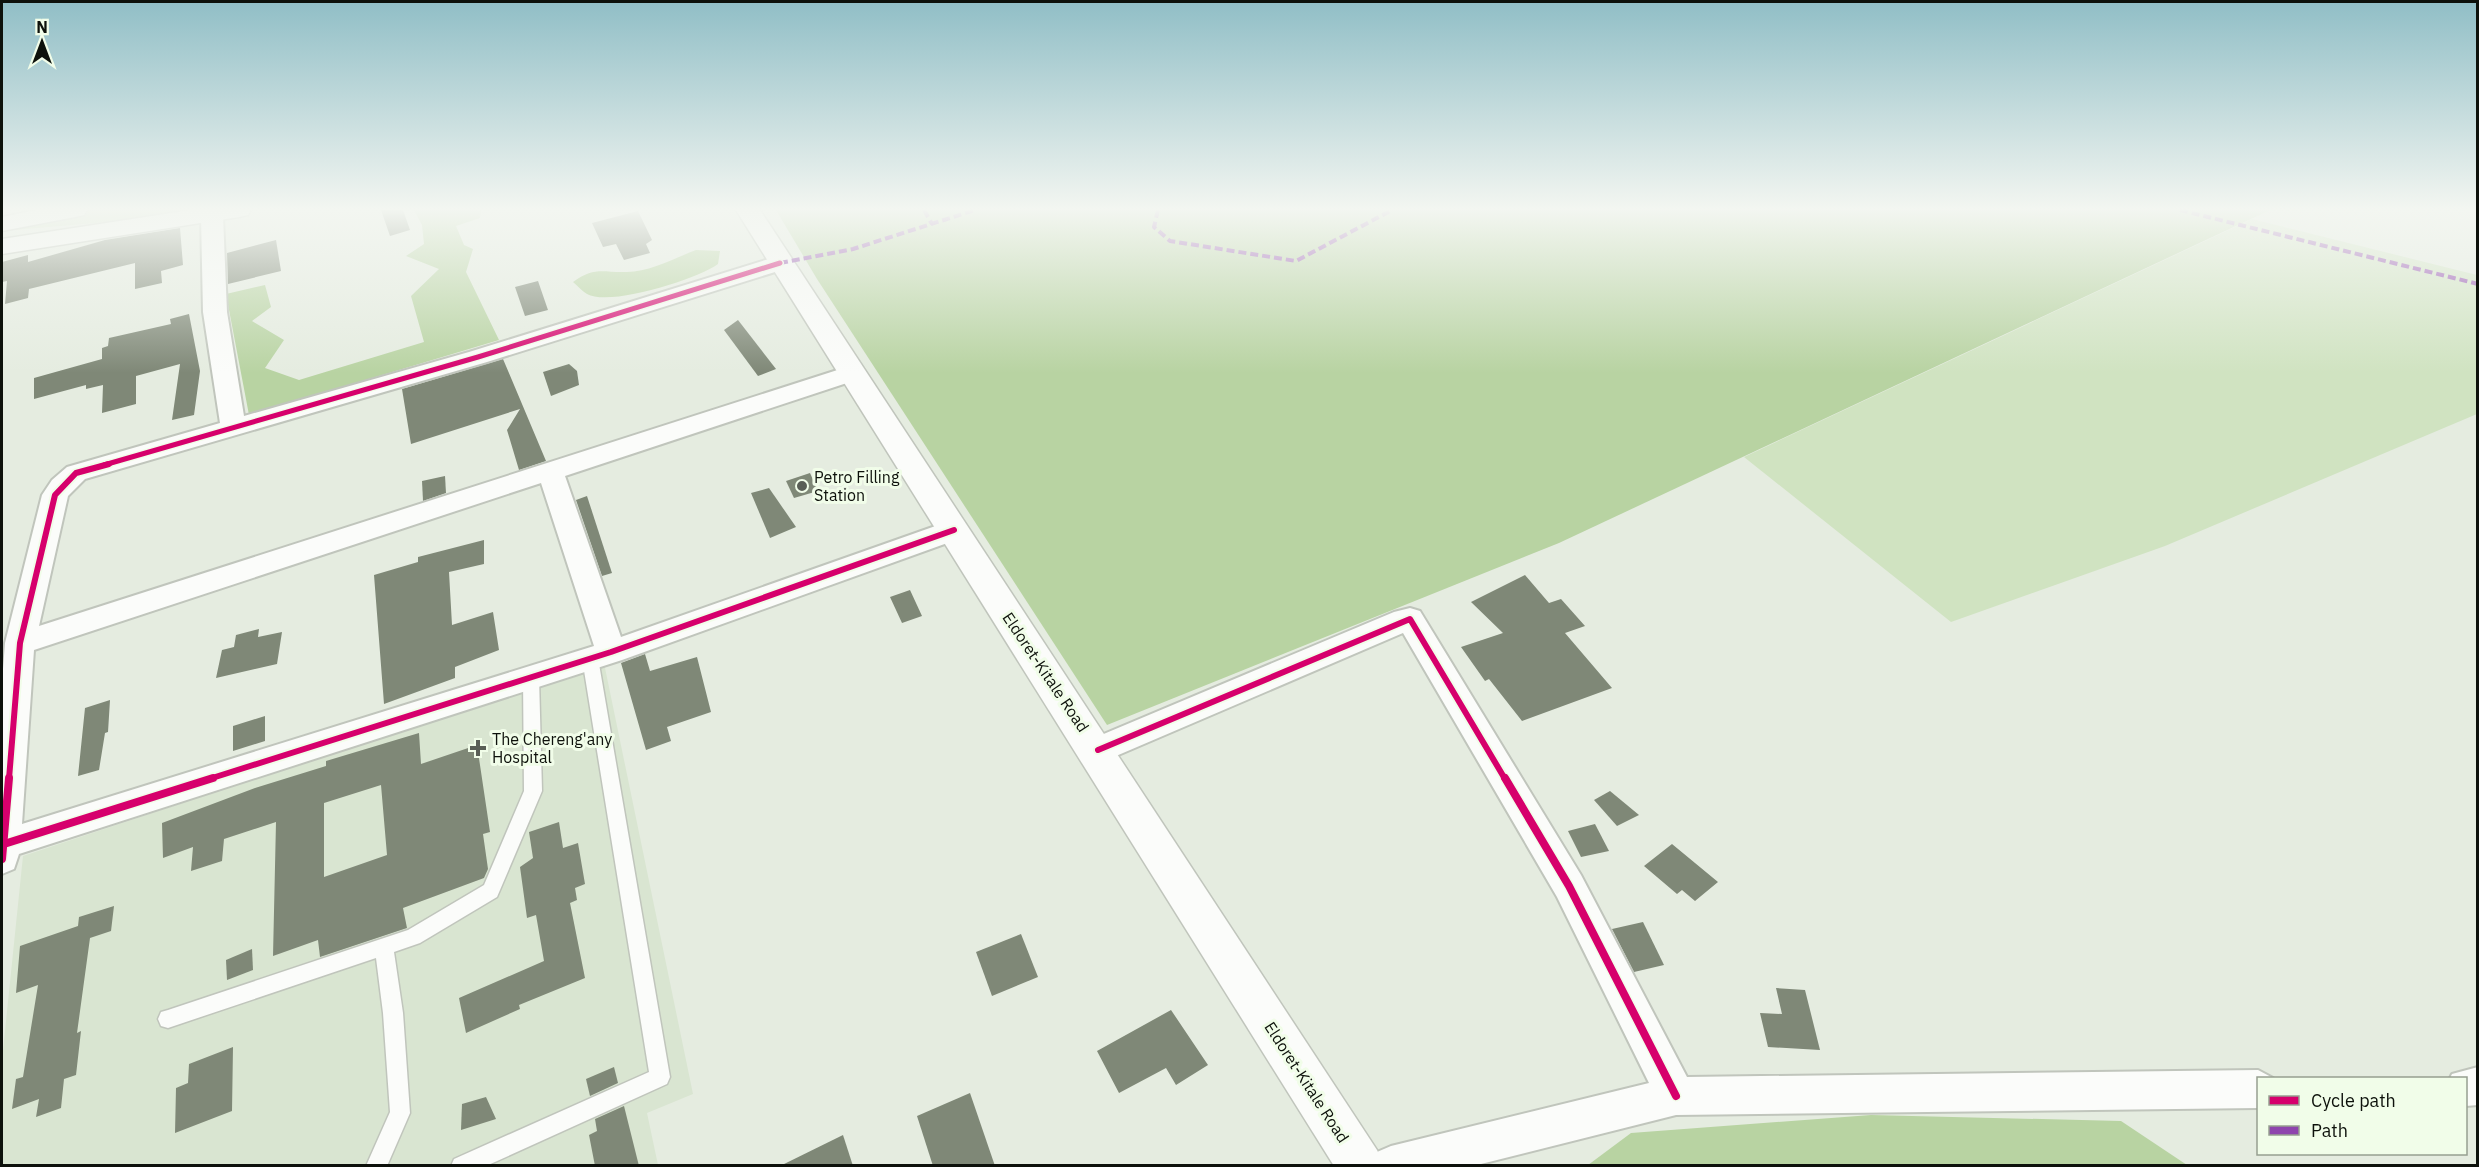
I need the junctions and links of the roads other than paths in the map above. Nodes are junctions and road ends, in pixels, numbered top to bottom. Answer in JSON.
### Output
{"nodes":[{"id":1,"x":214,"y":264,"type":"edge"},
{"id":2,"x":775,"y":264,"type":"edge"},
{"id":3,"x":781,"y":264,"type":"edge"},
{"id":4,"x":853,"y":374,"type":"junction"},
{"id":5,"x":233,"y":428,"type":"junction"},
{"id":6,"x":551,"y":473,"type":"junction"},
{"id":7,"x":954,"y":530,"type":"junction"},
{"id":8,"x":20,"y":643,"type":"junction"},
{"id":9,"x":601,"y":655,"type":"junction"},
{"id":10,"x":531,"y":677,"type":"junction"},
{"id":11,"x":1098,"y":750,"type":"junction"},
{"id":12,"x":3,"y":851,"type":"edge"},
{"id":13,"x":384,"y":947,"type":"junction"},
{"id":14,"x":168,"y":1019,"type":"dead end"},
{"id":15,"x":2257,"y":1089,"type":"edge"},
{"id":16,"x":1676,"y":1096,"type":"junction"},
{"id":17,"x":376,"y":1166,"type":"edge"},
{"id":18,"x":461,"y":1166,"type":"edge"},
{"id":19,"x":1361,"y":1166,"type":"edge"},
{"id":20,"x":1391,"y":1166,"type":"edge"}],
"edges":[{"from":1,"to":5,"type":"street"},
{"from":2,"to":5,"type":"street"},
{"from":3,"to":4,"type":"highway","name":"Eldoret-Kitale Road"},
{"from":4,"to":6,"type":"street"},
{"from":4,"to":7,"type":"highway","name":"Eldoret-Kitale Road"},
{"from":5,"to":8,"type":"street"},
{"from":6,"to":8,"type":"street"},
{"from":6,"to":9,"type":"street"},
{"from":7,"to":9,"type":"street"},
{"from":7,"to":11,"type":"highway","name":"Eldoret-Kitale Road"},
{"from":8,"to":12,"type":"street"},
{"from":9,"to":10,"type":"street"},
{"from":9,"to":18,"type":"lane"},
{"from":10,"to":12,"type":"street"},
{"from":10,"to":13,"type":"lane"},
{"from":11,"to":16,"type":"street"},
{"from":11,"to":19,"type":"highway","name":"Eldoret-Kitale Road"},
{"from":13,"to":14,"type":"lane"},
{"from":13,"to":17,"type":"lane"},
{"from":15,"to":16,"type":"street"},
{"from":16,"to":20,"type":"street"}]}
